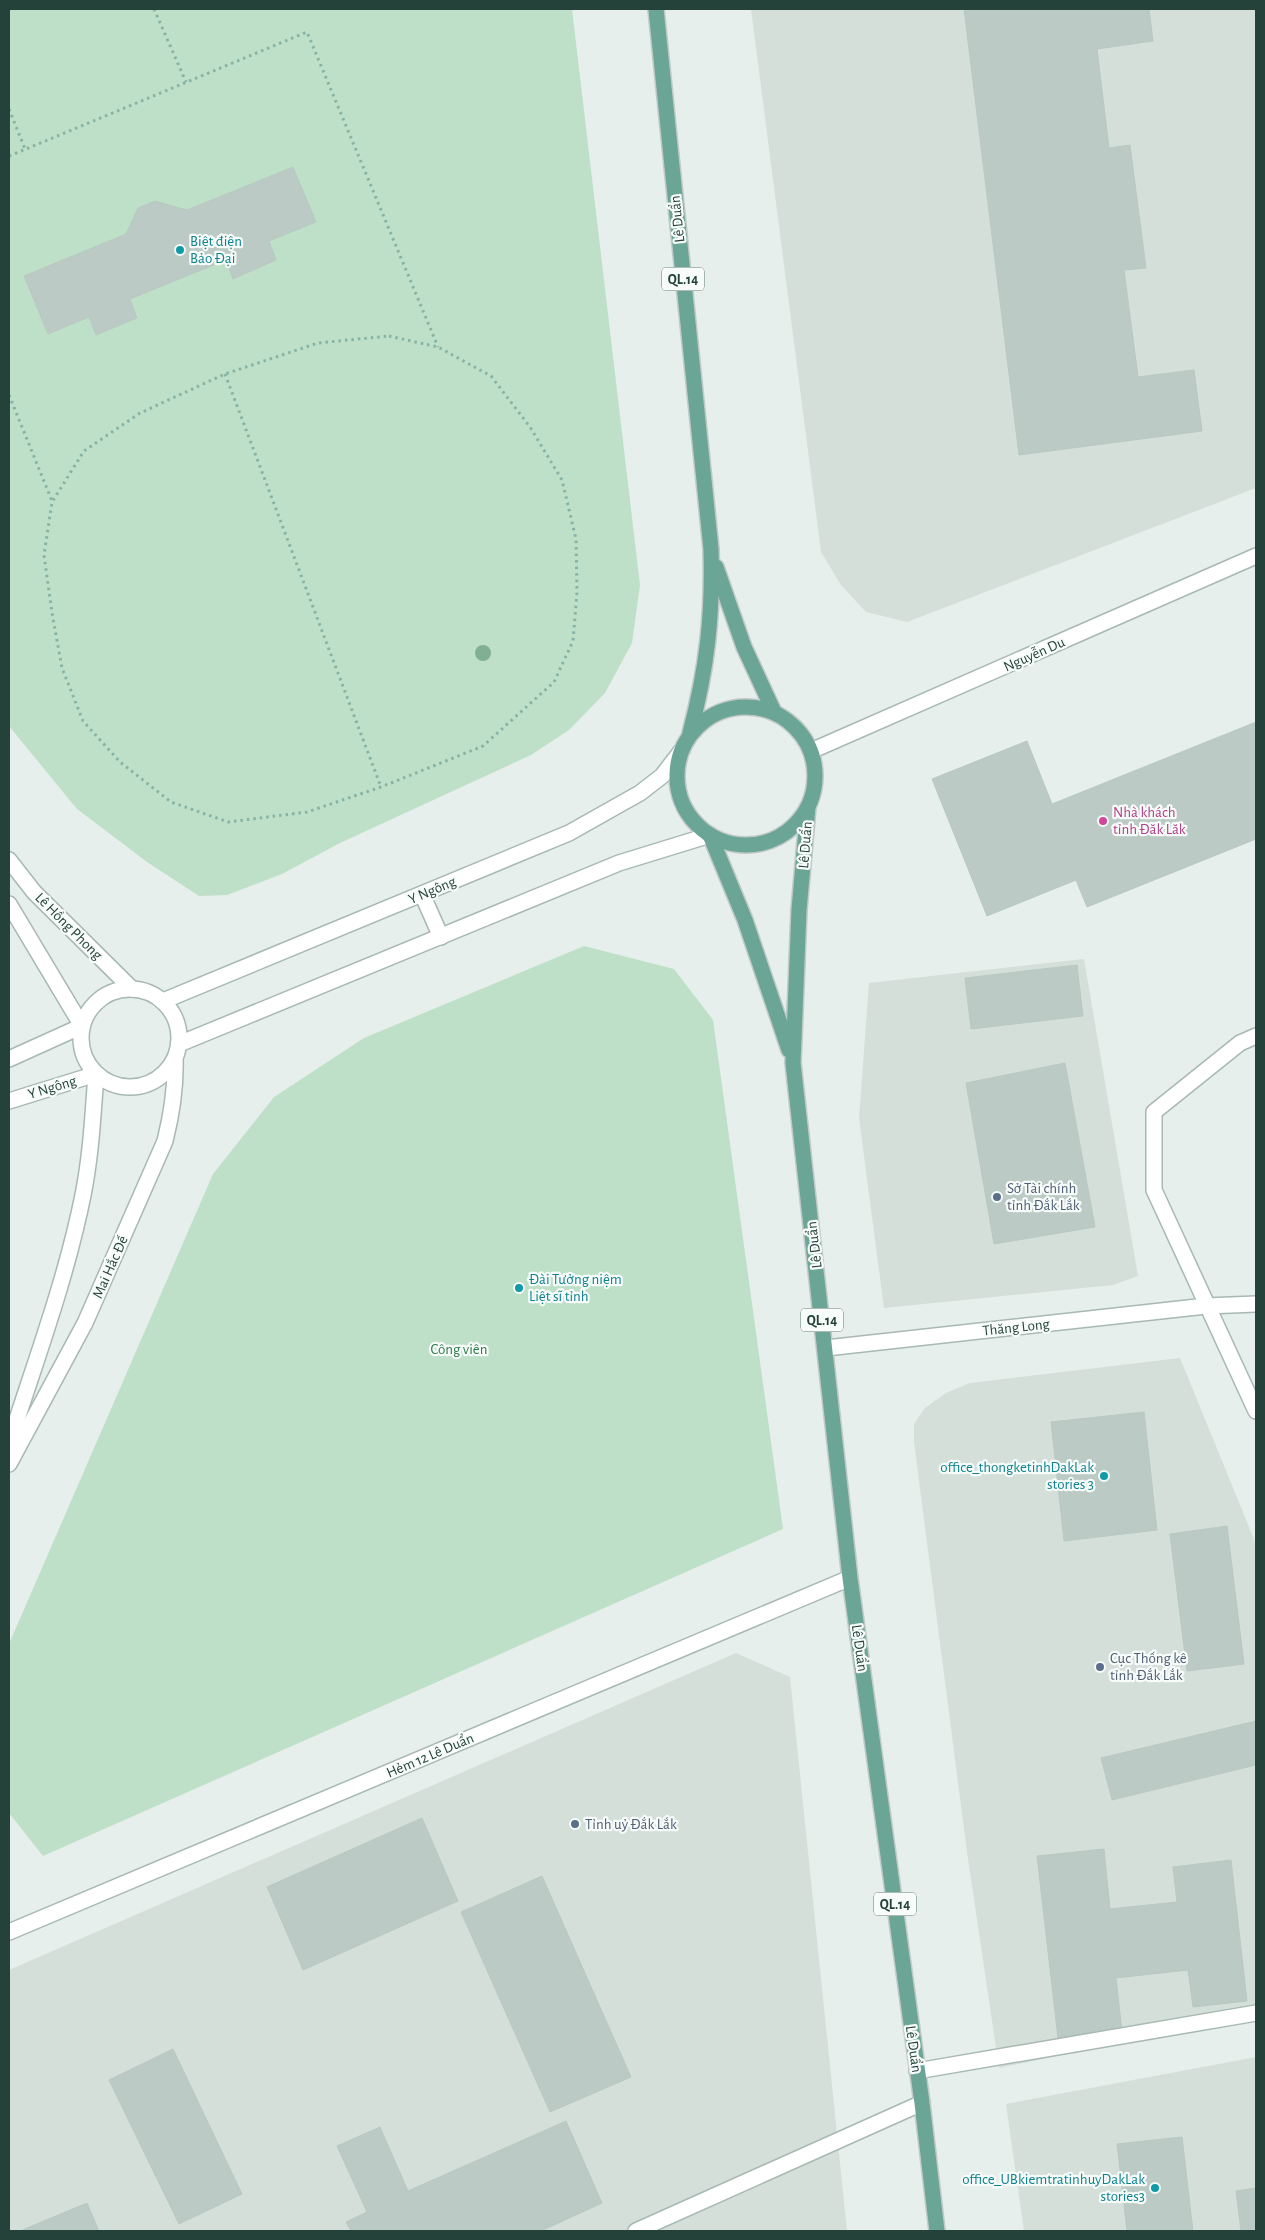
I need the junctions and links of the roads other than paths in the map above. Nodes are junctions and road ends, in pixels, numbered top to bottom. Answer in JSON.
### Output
{"nodes":[{"id":1,"x":656,"y":9,"type":"edge"},
{"id":2,"x":711,"y":549,"type":"junction"},
{"id":3,"x":1256,"y":556,"type":"edge"},
{"id":4,"x":774,"y":712,"type":"junction"},
{"id":5,"x":690,"y":733,"type":"junction"},
{"id":6,"x":682,"y":750,"type":"junction"},
{"id":7,"x":811,"y":751,"type":"junction"},
{"id":8,"x":808,"y":807,"type":"junction"},
{"id":9,"x":710,"y":835,"type":"junction"},
{"id":10,"x":9,"y":860,"type":"edge"},
{"id":11,"x":422,"y":894,"type":"junction"},
{"id":12,"x":9,"y":904,"type":"edge"},
{"id":13,"x":441,"y":937,"type":"junction"},
{"id":14,"x":132,"y":989,"type":"junction"},
{"id":15,"x":163,"y":1001,"type":"junction"},
{"id":16,"x":82,"y":1026,"type":"junction"},
{"id":17,"x":1256,"y":1036,"type":"edge"},
{"id":18,"x":179,"y":1044,"type":"junction"},
{"id":19,"x":174,"y":1058,"type":"junction"},
{"id":20,"x":9,"y":1059,"type":"edge"},
{"id":21,"x":793,"y":1063,"type":"junction"},
{"id":22,"x":96,"y":1074,"type":"junction"},
{"id":23,"x":9,"y":1100,"type":"edge"},
{"id":24,"x":1256,"y":1304,"type":"edge"},
{"id":25,"x":1206,"y":1306,"type":"junction"},
{"id":26,"x":826,"y":1348,"type":"junction"},
{"id":27,"x":1256,"y":1411,"type":"edge"},
{"id":28,"x":9,"y":1444,"type":"edge"},
{"id":29,"x":9,"y":1464,"type":"edge"},
{"id":30,"x":850,"y":1578,"type":"junction"},
{"id":31,"x":9,"y":1932,"type":"edge"},
{"id":32,"x":1256,"y":2013,"type":"edge"},
{"id":33,"x":917,"y":2070,"type":"junction"},
{"id":34,"x":922,"y":2103,"type":"junction"},
{"id":35,"x":636,"y":2231,"type":"edge"},
{"id":36,"x":937,"y":2231,"type":"edge"}],
"edges":[{"from":1,"to":2,"type":"main road","name":"Lê Duẩn","number":"QL.14"},
{"from":2,"to":4,"type":"main road","name":"Lê Duẩn","number":"QL.14"},
{"from":2,"to":5,"type":"main road","name":"Lê Duẩn","number":"QL.14"},
{"from":3,"to":7,"type":"street","name":"Nguyễn Du"},
{"from":4,"to":5,"type":"main road"},
{"from":4,"to":7,"type":"main road"},
{"from":5,"to":6,"type":"main road"},
{"from":6,"to":9,"type":"main road"},
{"from":6,"to":11,"type":"street","name":"Y Ngông"},
{"from":7,"to":8,"type":"main road"},
{"from":8,"to":9,"type":"main road"},
{"from":8,"to":21,"type":"main road","name":"Lê Duẩn","number":"QL.14"},
{"from":9,"to":13,"type":"street"},
{"from":9,"to":21,"type":"main road","name":"Lê Duẩn","number":"QL.14"},
{"from":10,"to":14,"type":"street","name":"Lê Hồng Phong"},
{"from":11,"to":13,"type":"street"},
{"from":11,"to":15,"type":"street","name":"Y Ngông"},
{"from":12,"to":16,"type":"street","name":"Lê Hồng Phong"},
{"from":13,"to":18,"type":"street"},
{"from":14,"to":15,"type":"street"},
{"from":14,"to":16,"type":"street"},
{"from":15,"to":18,"type":"street"},
{"from":16,"to":20,"type":"street"},
{"from":16,"to":22,"type":"street"},
{"from":17,"to":25,"type":"street"},
{"from":18,"to":19,"type":"street"},
{"from":19,"to":22,"type":"street"},
{"from":19,"to":29,"type":"street","name":"Mai Hắc Đế"},
{"from":21,"to":26,"type":"main road","name":"Lê Duẩn","number":"QL.14"},
{"from":22,"to":23,"type":"street","name":"Y Ngông"},
{"from":22,"to":28,"type":"street"},
{"from":24,"to":25,"type":"street","name":"Thăng Long"},
{"from":25,"to":26,"type":"street","name":"Thăng Long"},
{"from":25,"to":27,"type":"street"},
{"from":26,"to":30,"type":"main road","name":"Lê Duẩn","number":"QL.14"},
{"from":30,"to":31,"type":"street","name":"Hẻm 12 Lê Duẩn"},
{"from":30,"to":33,"type":"main road","name":"Lê Duẩn","number":"QL.14"},
{"from":32,"to":33,"type":"street"},
{"from":33,"to":34,"type":"main road","name":"Lê Duẩn","number":"QL.14"},
{"from":34,"to":35,"type":"street"},
{"from":34,"to":36,"type":"main road","name":"Lê Duẩn","number":"QL.14"}]}
